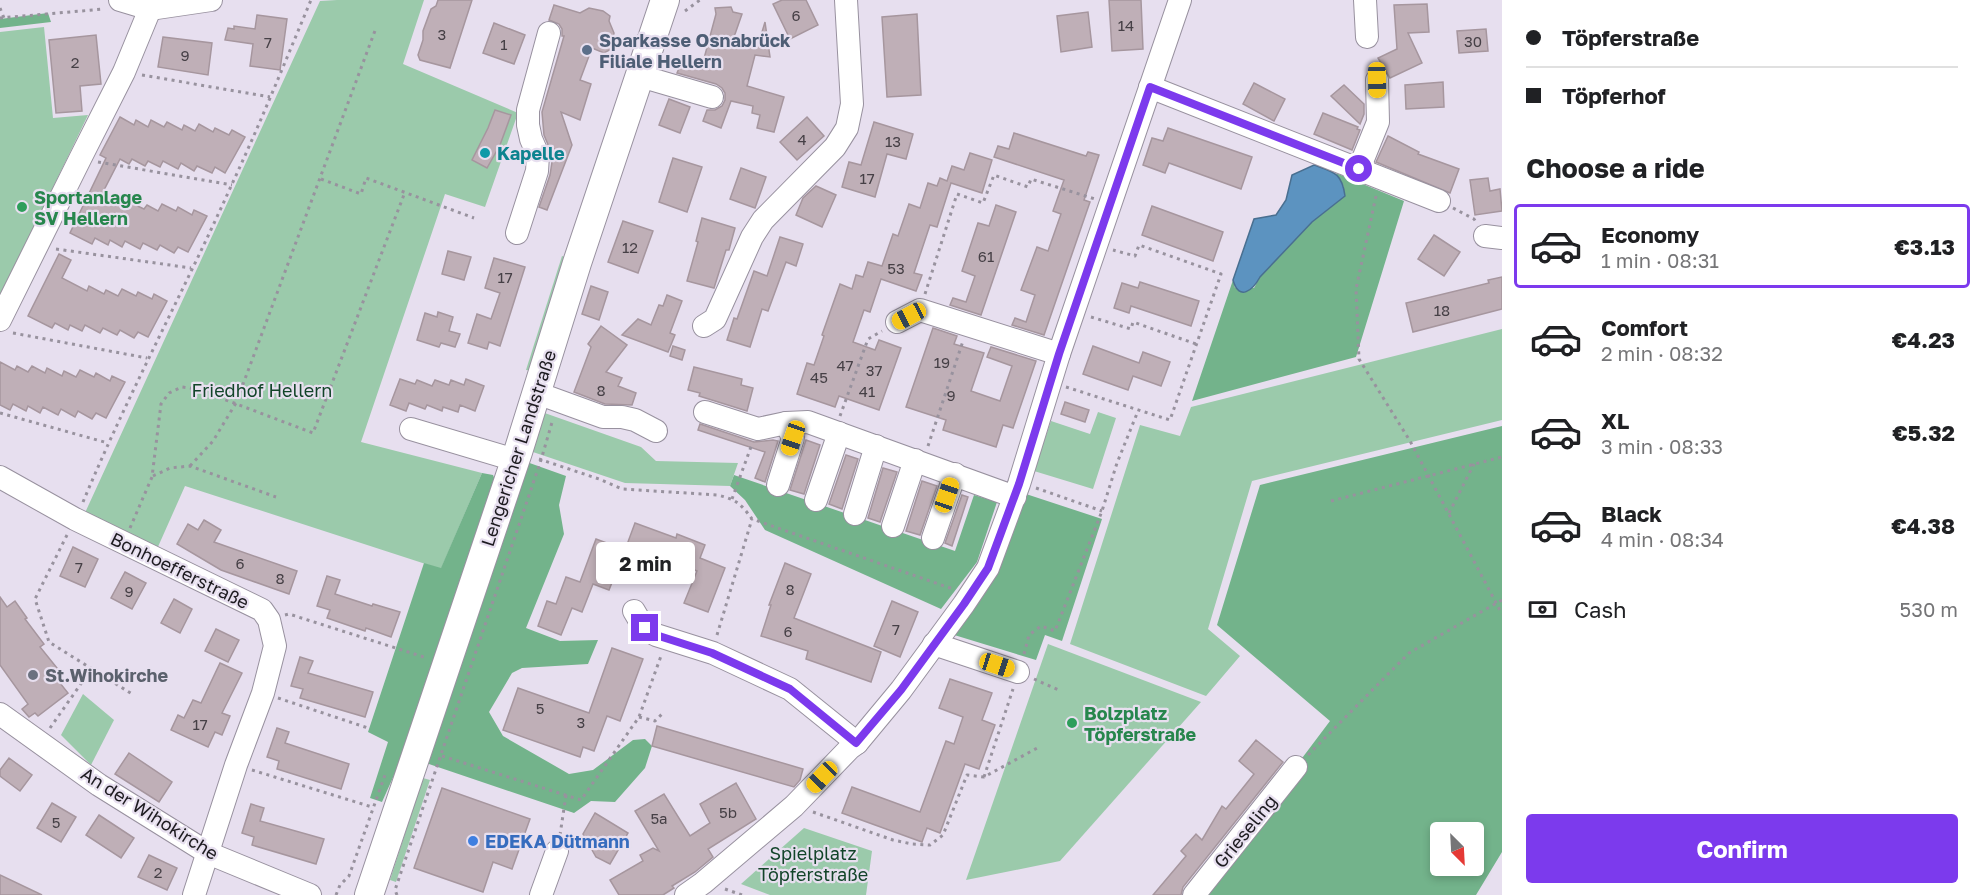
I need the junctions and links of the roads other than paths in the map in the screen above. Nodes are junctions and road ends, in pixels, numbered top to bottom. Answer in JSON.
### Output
{"nodes":[{"id":1,"x":211,"y":0,"type":"edge"},
{"id":2,"x":665,"y":0,"type":"edge"},
{"id":3,"x":846,"y":0,"type":"edge"},
{"id":4,"x":1180,"y":0,"type":"edge"},
{"id":5,"x":1365,"y":0,"type":"edge"},
{"id":6,"x":117,"y":4,"type":"edge"},
{"id":7,"x":149,"y":5,"type":"edge"},
{"id":8,"x":549,"y":33,"type":"dead end"},
{"id":9,"x":1367,"y":36,"type":"dead end"},
{"id":10,"x":640,"y":76,"type":"junction"},
{"id":11,"x":1377,"y":80,"type":"dead end"},
{"id":12,"x":1150,"y":87,"type":"junction"},
{"id":13,"x":712,"y":97,"type":"dead end"},
{"id":14,"x":1369,"y":173,"type":"junction"},
{"id":15,"x":1439,"y":201,"type":"road end"},
{"id":16,"x":517,"y":232,"type":"dead end"},
{"id":17,"x":897,"y":322,"type":"road end"},
{"id":18,"x":704,"y":326,"type":"dead end"},
{"id":19,"x":6,"y":327,"type":"edge"},
{"id":20,"x":1059,"y":354,"type":"junction"},
{"id":21,"x":544,"y":396,"type":"junction"},
{"id":22,"x":705,"y":412,"type":"dead end"},
{"id":23,"x":786,"y":423,"type":"junction"},
{"id":24,"x":411,"y":429,"type":"dead end"},
{"id":25,"x":656,"y":431,"type":"dead end"},
{"id":26,"x":837,"y":432,"type":"junction"},
{"id":27,"x":876,"y":446,"type":"junction"},
{"id":28,"x":525,"y":458,"type":"junction"},
{"id":29,"x":919,"y":462,"type":"junction"},
{"id":30,"x":955,"y":474,"type":"junction"},
{"id":31,"x":0,"y":477,"type":"edge"},
{"id":32,"x":778,"y":485,"type":"dead end"},
{"id":33,"x":1017,"y":490,"type":"junction"},
{"id":34,"x":816,"y":500,"type":"dead end"},
{"id":35,"x":855,"y":514,"type":"dead end"},
{"id":36,"x":893,"y":526,"type":"dead end"},
{"id":37,"x":933,"y":538,"type":"dead end"},
{"id":38,"x":634,"y":611,"type":"dead end"},
{"id":39,"x":934,"y":644,"type":"junction"},
{"id":40,"x":1018,"y":672,"type":"road end"},
{"id":41,"x":0,"y":714,"type":"edge"},
{"id":42,"x":856,"y":743,"type":"junction"},
{"id":43,"x":1296,"y":767,"type":"road end"},
{"id":44,"x":557,"y":851,"type":"road end"},
{"id":45,"x":208,"y":853,"type":"junction"},
{"id":46,"x":194,"y":895,"type":"edge"},
{"id":47,"x":310,"y":895,"type":"edge"},
{"id":48,"x":369,"y":895,"type":"edge"},
{"id":49,"x":541,"y":895,"type":"edge"},
{"id":50,"x":686,"y":895,"type":"edge"},
{"id":51,"x":1194,"y":895,"type":"edge"}],
"edges":[{"from":1,"to":7,"type":"street"},
{"from":2,"to":10,"type":"main road","name":"Lengericher Landstraße"},
{"from":3,"to":18,"type":"street"},
{"from":4,"to":12,"type":"street"},
{"from":5,"to":9,"type":"street"},
{"from":6,"to":7,"type":"street"},
{"from":7,"to":19,"type":"street"},
{"from":8,"to":16,"type":"street"},
{"from":10,"to":13,"type":"street"},
{"from":10,"to":21,"type":"main road","name":"Lengericher Landstraße"},
{"from":11,"to":14,"type":"street"},
{"from":12,"to":14,"type":"street"},
{"from":12,"to":20,"type":"street"},
{"from":14,"to":15,"type":"street"},
{"from":17,"to":20,"type":"street"},
{"from":20,"to":33,"type":"street"},
{"from":21,"to":25,"type":"street"},
{"from":21,"to":28,"type":"main road","name":"Lengericher Landstraße"},
{"from":22,"to":23,"type":"street"},
{"from":23,"to":26,"type":"street"},
{"from":23,"to":32,"type":"street"},
{"from":24,"to":28,"type":"street"},
{"from":26,"to":27,"type":"street"},
{"from":26,"to":34,"type":"street"},
{"from":27,"to":29,"type":"street"},
{"from":27,"to":35,"type":"street"},
{"from":28,"to":48,"type":"main road","name":"Lengericher Landstraße"},
{"from":29,"to":30,"type":"street"},
{"from":29,"to":36,"type":"street"},
{"from":30,"to":33,"type":"street"},
{"from":30,"to":37,"type":"street"},
{"from":31,"to":45,"type":"street","name":"Bonhoefferstraße"},
{"from":33,"to":39,"type":"street"},
{"from":38,"to":42,"type":"street"},
{"from":39,"to":40,"type":"street"},
{"from":39,"to":42,"type":"street"},
{"from":41,"to":45,"type":"street","name":"An der Wihokirche"},
{"from":42,"to":50,"type":"street"},
{"from":43,"to":51,"type":"street","name":"Grieseling"},
{"from":44,"to":49,"type":"street"},
{"from":45,"to":46,"type":"street","name":"Bonhoefferstraße"},
{"from":45,"to":47,"type":"street","name":"An der Wihokirche"}]}
